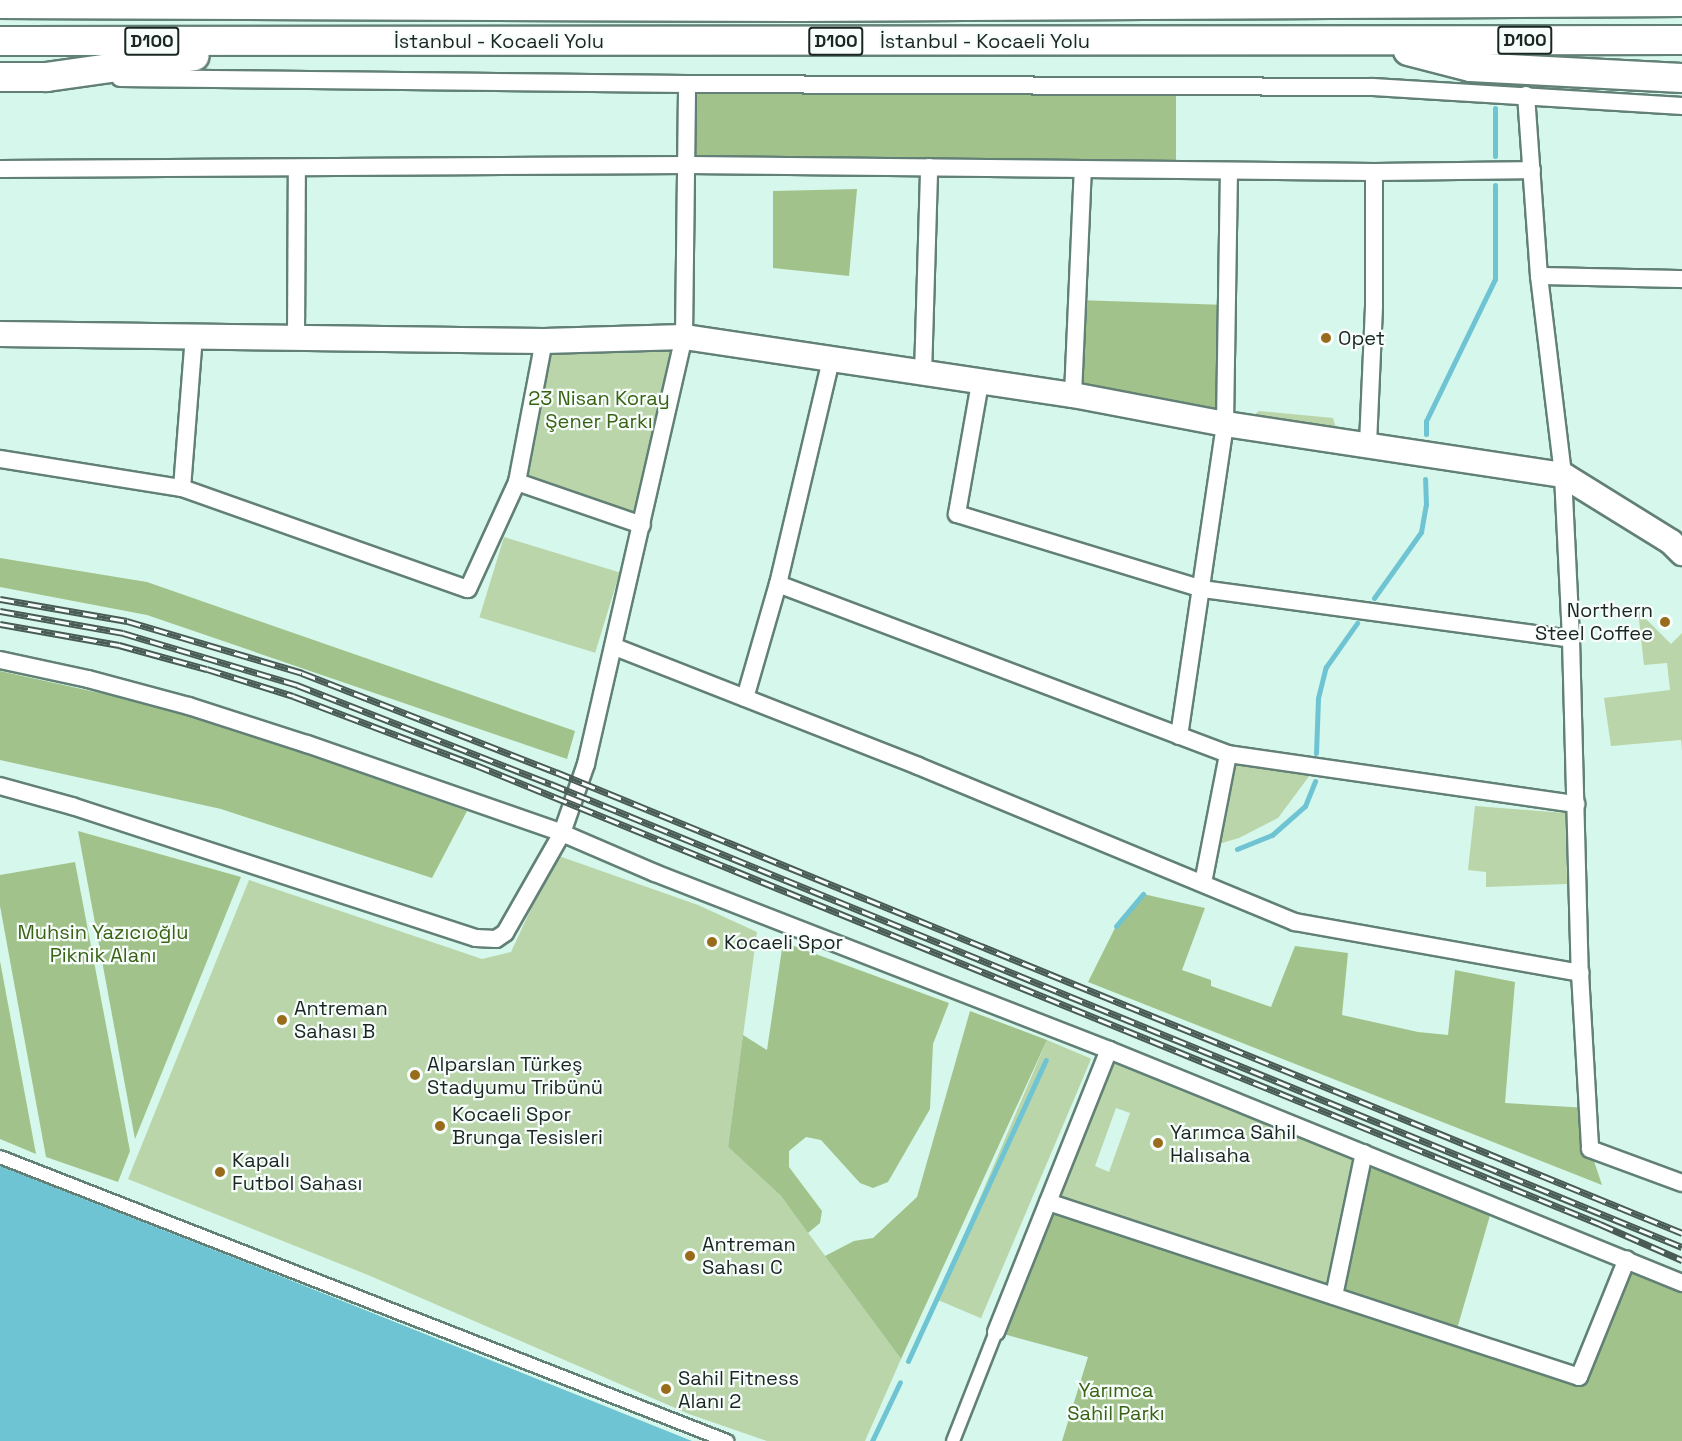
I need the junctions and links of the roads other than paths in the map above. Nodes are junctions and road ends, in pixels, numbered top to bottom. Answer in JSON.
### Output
{"nodes":[{"id":1,"x":1441,"y":0,"type":"edge"},
{"id":2,"x":1682,"y":2,"type":"edge"},
{"id":3,"x":1413,"y":3,"type":"junction"},
{"id":4,"x":0,"y":4,"type":"edge"},
{"id":5,"x":0,"y":40,"type":"edge"},
{"id":6,"x":1682,"y":40,"type":"edge"},
{"id":7,"x":305,"y":41,"type":"junction"},
{"id":8,"x":1368,"y":41,"type":"junction"},
{"id":9,"x":0,"y":77,"type":"edge"},
{"id":10,"x":47,"y":77,"type":"junction"},
{"id":11,"x":1682,"y":78,"type":"edge"},
{"id":12,"x":687,"y":84,"type":"junction"},
{"id":13,"x":1526,"y":95,"type":"junction"},
{"id":14,"x":1682,"y":106,"type":"edge"},
{"id":15,"x":688,"y":165,"type":"junction"},
{"id":16,"x":928,"y":167,"type":"junction"},
{"id":17,"x":297,"y":168,"type":"junction"},
{"id":18,"x":0,"y":169,"type":"edge"},
{"id":19,"x":1083,"y":169,"type":"junction"},
{"id":20,"x":1532,"y":170,"type":"junction"},
{"id":21,"x":1229,"y":171,"type":"junction"},
{"id":22,"x":1374,"y":172,"type":"junction"},
{"id":23,"x":1539,"y":276,"type":"junction"},
{"id":24,"x":1682,"y":279,"type":"edge"},
{"id":25,"x":0,"y":334,"type":"edge"},
{"id":26,"x":194,"y":336,"type":"junction"},
{"id":27,"x":296,"y":337,"type":"junction"},
{"id":28,"x":684,"y":338,"type":"junction"},
{"id":29,"x":544,"y":341,"type":"junction"},
{"id":30,"x":831,"y":360,"type":"junction"},
{"id":31,"x":923,"y":375,"type":"junction"},
{"id":32,"x":980,"y":383,"type":"junction"},
{"id":33,"x":1073,"y":395,"type":"junction"},
{"id":34,"x":1225,"y":424,"type":"junction"},
{"id":35,"x":1368,"y":444,"type":"junction"},
{"id":36,"x":0,"y":459,"type":"edge"},
{"id":37,"x":1563,"y":475,"type":"junction"},
{"id":38,"x":517,"y":482,"type":"junction"},
{"id":39,"x":182,"y":488,"type":"junction"},
{"id":40,"x":642,"y":525,"type":"junction"},
{"id":41,"x":1678,"y":542,"type":"edge"},
{"id":42,"x":778,"y":585,"type":"junction"},
{"id":43,"x":1202,"y":589,"type":"junction"},
{"id":44,"x":1571,"y":639,"type":"junction"},
{"id":45,"x":615,"y":647,"type":"junction"},
{"id":46,"x":0,"y":660,"type":"edge"},
{"id":47,"x":745,"y":698,"type":"junction"},
{"id":48,"x":1179,"y":736,"type":"junction"},
{"id":49,"x":1228,"y":754,"type":"junction"},
{"id":50,"x":0,"y":786,"type":"edge"},
{"id":51,"x":1576,"y":804,"type":"junction"},
{"id":52,"x":562,"y":833,"type":"junction"},
{"id":53,"x":1203,"y":883,"type":"junction"},
{"id":54,"x":1580,"y":973,"type":"junction"},
{"id":55,"x":1109,"y":1050,"type":"junction"},
{"id":56,"x":1364,"y":1153,"type":"junction"},
{"id":57,"x":0,"y":1157,"type":"edge"},
{"id":58,"x":1682,"y":1183,"type":"edge"},
{"id":59,"x":1048,"y":1202,"type":"junction"},
{"id":60,"x":1627,"y":1259,"type":"junction"},
{"id":61,"x":1682,"y":1283,"type":"edge"},
{"id":62,"x":1334,"y":1296,"type":"junction"},
{"id":63,"x":996,"y":1332,"type":"joint"},
{"id":64,"x":728,"y":1441,"type":"edge"},
{"id":65,"x":952,"y":1441,"type":"edge"}],
"edges":[{"from":1,"to":3,"type":"highway"},
{"from":2,"to":3,"type":"highway","number":"D100"},
{"from":3,"to":4,"type":"highway","number":"D100"},
{"from":5,"to":7,"type":"highway","name":"İstanbul - Kocaeli Yolu","number":"D100"},
{"from":6,"to":8,"type":"highway","name":"İstanbul - Kocaeli Yolu","number":"D100"},
{"from":7,"to":8,"type":"highway","name":"İstanbul - Kocaeli Yolu","number":"D100"},
{"from":7,"to":10,"type":"highway"},
{"from":8,"to":11,"type":"highway"},
{"from":9,"to":10,"type":"highway"},
{"from":10,"to":12,"type":"street"},
{"from":12,"to":13,"type":"street"},
{"from":12,"to":15,"type":"street"},
{"from":13,"to":14,"type":"street"},
{"from":13,"to":20,"type":"street"},
{"from":15,"to":16,"type":"street"},
{"from":15,"to":17,"type":"street"},
{"from":15,"to":28,"type":"street"},
{"from":16,"to":19,"type":"street"},
{"from":16,"to":31,"type":"street"},
{"from":17,"to":18,"type":"street"},
{"from":17,"to":27,"type":"street"},
{"from":19,"to":21,"type":"street"},
{"from":19,"to":33,"type":"street"},
{"from":20,"to":22,"type":"street"},
{"from":20,"to":23,"type":"street"},
{"from":21,"to":22,"type":"street"},
{"from":21,"to":34,"type":"street"},
{"from":22,"to":35,"type":"street"},
{"from":23,"to":24,"type":"street"},
{"from":23,"to":37,"type":"street"},
{"from":25,"to":26,"type":"main road"},
{"from":26,"to":27,"type":"main road"},
{"from":26,"to":39,"type":"street"},
{"from":27,"to":29,"type":"main road"},
{"from":28,"to":29,"type":"main road"},
{"from":28,"to":30,"type":"main road"},
{"from":28,"to":40,"type":"street"},
{"from":29,"to":38,"type":"street"},
{"from":30,"to":31,"type":"main road"},
{"from":30,"to":42,"type":"street"},
{"from":31,"to":32,"type":"main road"},
{"from":32,"to":33,"type":"main road"},
{"from":32,"to":43,"type":"street"},
{"from":33,"to":34,"type":"main road"},
{"from":34,"to":35,"type":"main road"},
{"from":34,"to":43,"type":"street"},
{"from":35,"to":37,"type":"main road"},
{"from":36,"to":39,"type":"street"},
{"from":37,"to":41,"type":"main road"},
{"from":37,"to":44,"type":"street"},
{"from":38,"to":39,"type":"street"},
{"from":38,"to":40,"type":"street"},
{"from":40,"to":45,"type":"street"},
{"from":42,"to":47,"type":"street"},
{"from":42,"to":48,"type":"street"},
{"from":43,"to":44,"type":"street"},
{"from":43,"to":48,"type":"street"},
{"from":44,"to":51,"type":"street"},
{"from":45,"to":47,"type":"street"},
{"from":45,"to":52,"type":"street"},
{"from":46,"to":52,"type":"street"},
{"from":47,"to":53,"type":"street"},
{"from":48,"to":49,"type":"street"},
{"from":49,"to":51,"type":"street"},
{"from":49,"to":53,"type":"street"},
{"from":50,"to":52,"type":"street"},
{"from":51,"to":54,"type":"street"},
{"from":52,"to":55,"type":"street"},
{"from":53,"to":54,"type":"street"},
{"from":54,"to":58,"type":"street"},
{"from":55,"to":56,"type":"street"},
{"from":55,"to":59,"type":"street"},
{"from":56,"to":60,"type":"street"},
{"from":56,"to":62,"type":"street"},
{"from":57,"to":64,"type":"street"},
{"from":59,"to":62,"type":"street"},
{"from":59,"to":63,"type":"street"},
{"from":60,"to":61,"type":"street"},
{"from":60,"to":62,"type":"street"},
{"from":63,"to":65,"type":"street"}]}
